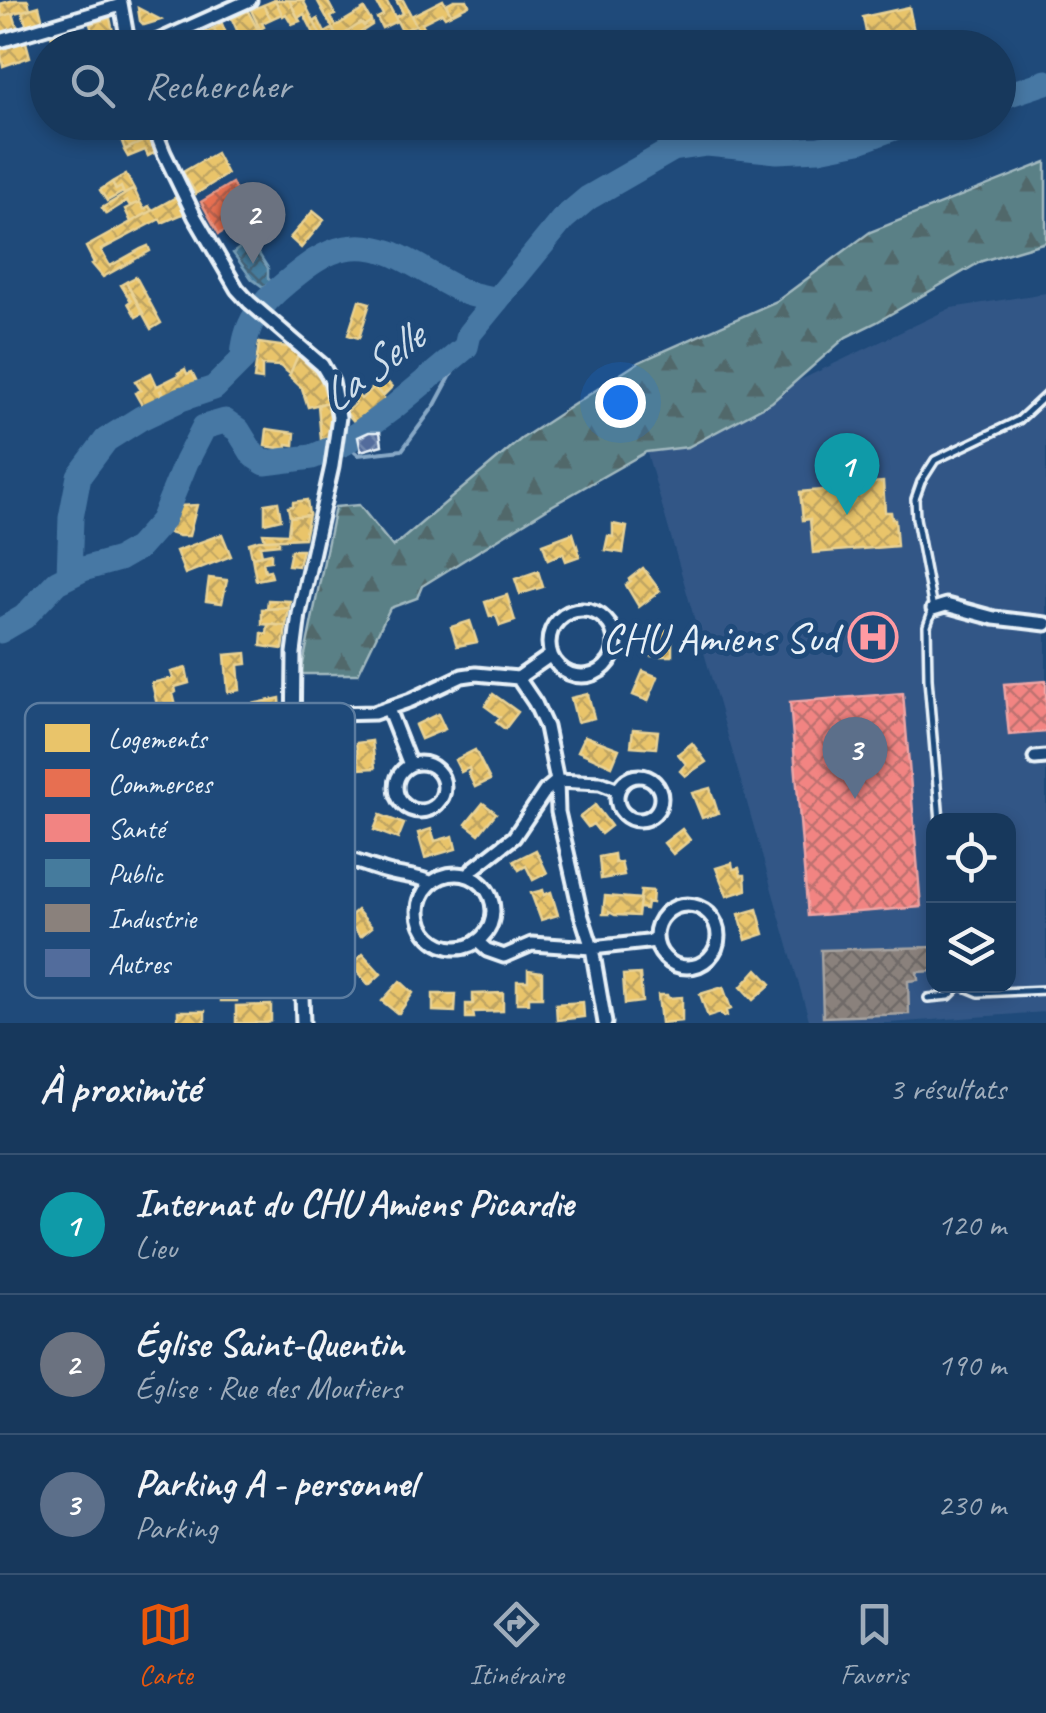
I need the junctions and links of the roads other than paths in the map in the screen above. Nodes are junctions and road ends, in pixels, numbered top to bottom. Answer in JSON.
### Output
{"nodes":[{"id":1,"x":250,"y":0,"type":"edge"},
{"id":2,"x":121,"y":3,"type":"edge"},
{"id":3,"x":37,"y":30,"type":"edge"},
{"id":4,"x":126,"y":30,"type":"edge"},
{"id":5,"x":183,"y":30,"type":"edge"},
{"id":6,"x":30,"y":32,"type":"edge"},
{"id":7,"x":0,"y":41,"type":"edge"},
{"id":8,"x":159,"y":140,"type":"edge"},
{"id":9,"x":1046,"y":395,"type":"edge"},
{"id":10,"x":933,"y":609,"type":"junction"},
{"id":11,"x":1046,"y":624,"type":"edge"},
{"id":12,"x":551,"y":655,"type":"junction"},
{"id":13,"x":518,"y":678,"type":"junction"},
{"id":14,"x":293,"y":703,"type":"edge"},
{"id":15,"x":388,"y":709,"type":"junction"},
{"id":16,"x":355,"y":713,"type":"edge"},
{"id":17,"x":410,"y":764,"type":"junction"},
{"id":18,"x":557,"y":781,"type":"junction"},
{"id":19,"x":618,"y":790,"type":"dead end"},
{"id":20,"x":939,"y":813,"type":"edge"},
{"id":21,"x":355,"y":861,"type":"edge"},
{"id":22,"x":469,"y":876,"type":"junction"},
{"id":23,"x":432,"y":882,"type":"junction"},
{"id":24,"x":477,"y":941,"type":"junction"},
{"id":25,"x":656,"y":941,"type":"junction"},
{"id":26,"x":592,"y":948,"type":"junction"},
{"id":27,"x":1046,"y":990,"type":"edge"},
{"id":28,"x":1016,"y":992,"type":"edge"},
{"id":29,"x":952,"y":993,"type":"edge"},
{"id":30,"x":303,"y":998,"type":"edge"},
{"id":31,"x":928,"y":998,"type":"dead end"},
{"id":32,"x":304,"y":1023,"type":"edge"},
{"id":33,"x":605,"y":1023,"type":"edge"}],
"edges":[{"from":1,"to":5,"type":"street"},
{"from":2,"to":3,"type":"street"},
{"from":2,"to":4,"type":"street"},
{"from":6,"to":7,"type":"street"},
{"from":8,"to":14,"type":"street"},
{"from":9,"to":10,"type":"lane"},
{"from":10,"to":11,"type":"street"},
{"from":10,"to":20,"type":"lane"},
{"from":12,"to":12,"type":"street"},
{"from":12,"to":13,"type":"street"},
{"from":13,"to":15,"type":"street"},
{"from":13,"to":18,"type":"street"},
{"from":15,"to":16,"type":"street"},
{"from":15,"to":17,"type":"street"},
{"from":17,"to":17,"type":"street"},
{"from":18,"to":19,"type":"street"},
{"from":18,"to":22,"type":"street"},
{"from":18,"to":26,"type":"street"},
{"from":21,"to":23,"type":"street"},
{"from":22,"to":23,"type":"street"},
{"from":22,"to":24,"type":"street"},
{"from":23,"to":24,"type":"street"},
{"from":24,"to":26,"type":"street"},
{"from":25,"to":25,"type":"street"},
{"from":25,"to":26,"type":"street"},
{"from":26,"to":33,"type":"street"},
{"from":27,"to":28,"type":"lane"},
{"from":29,"to":31,"type":"lane"},
{"from":30,"to":32,"type":"street"}]}
